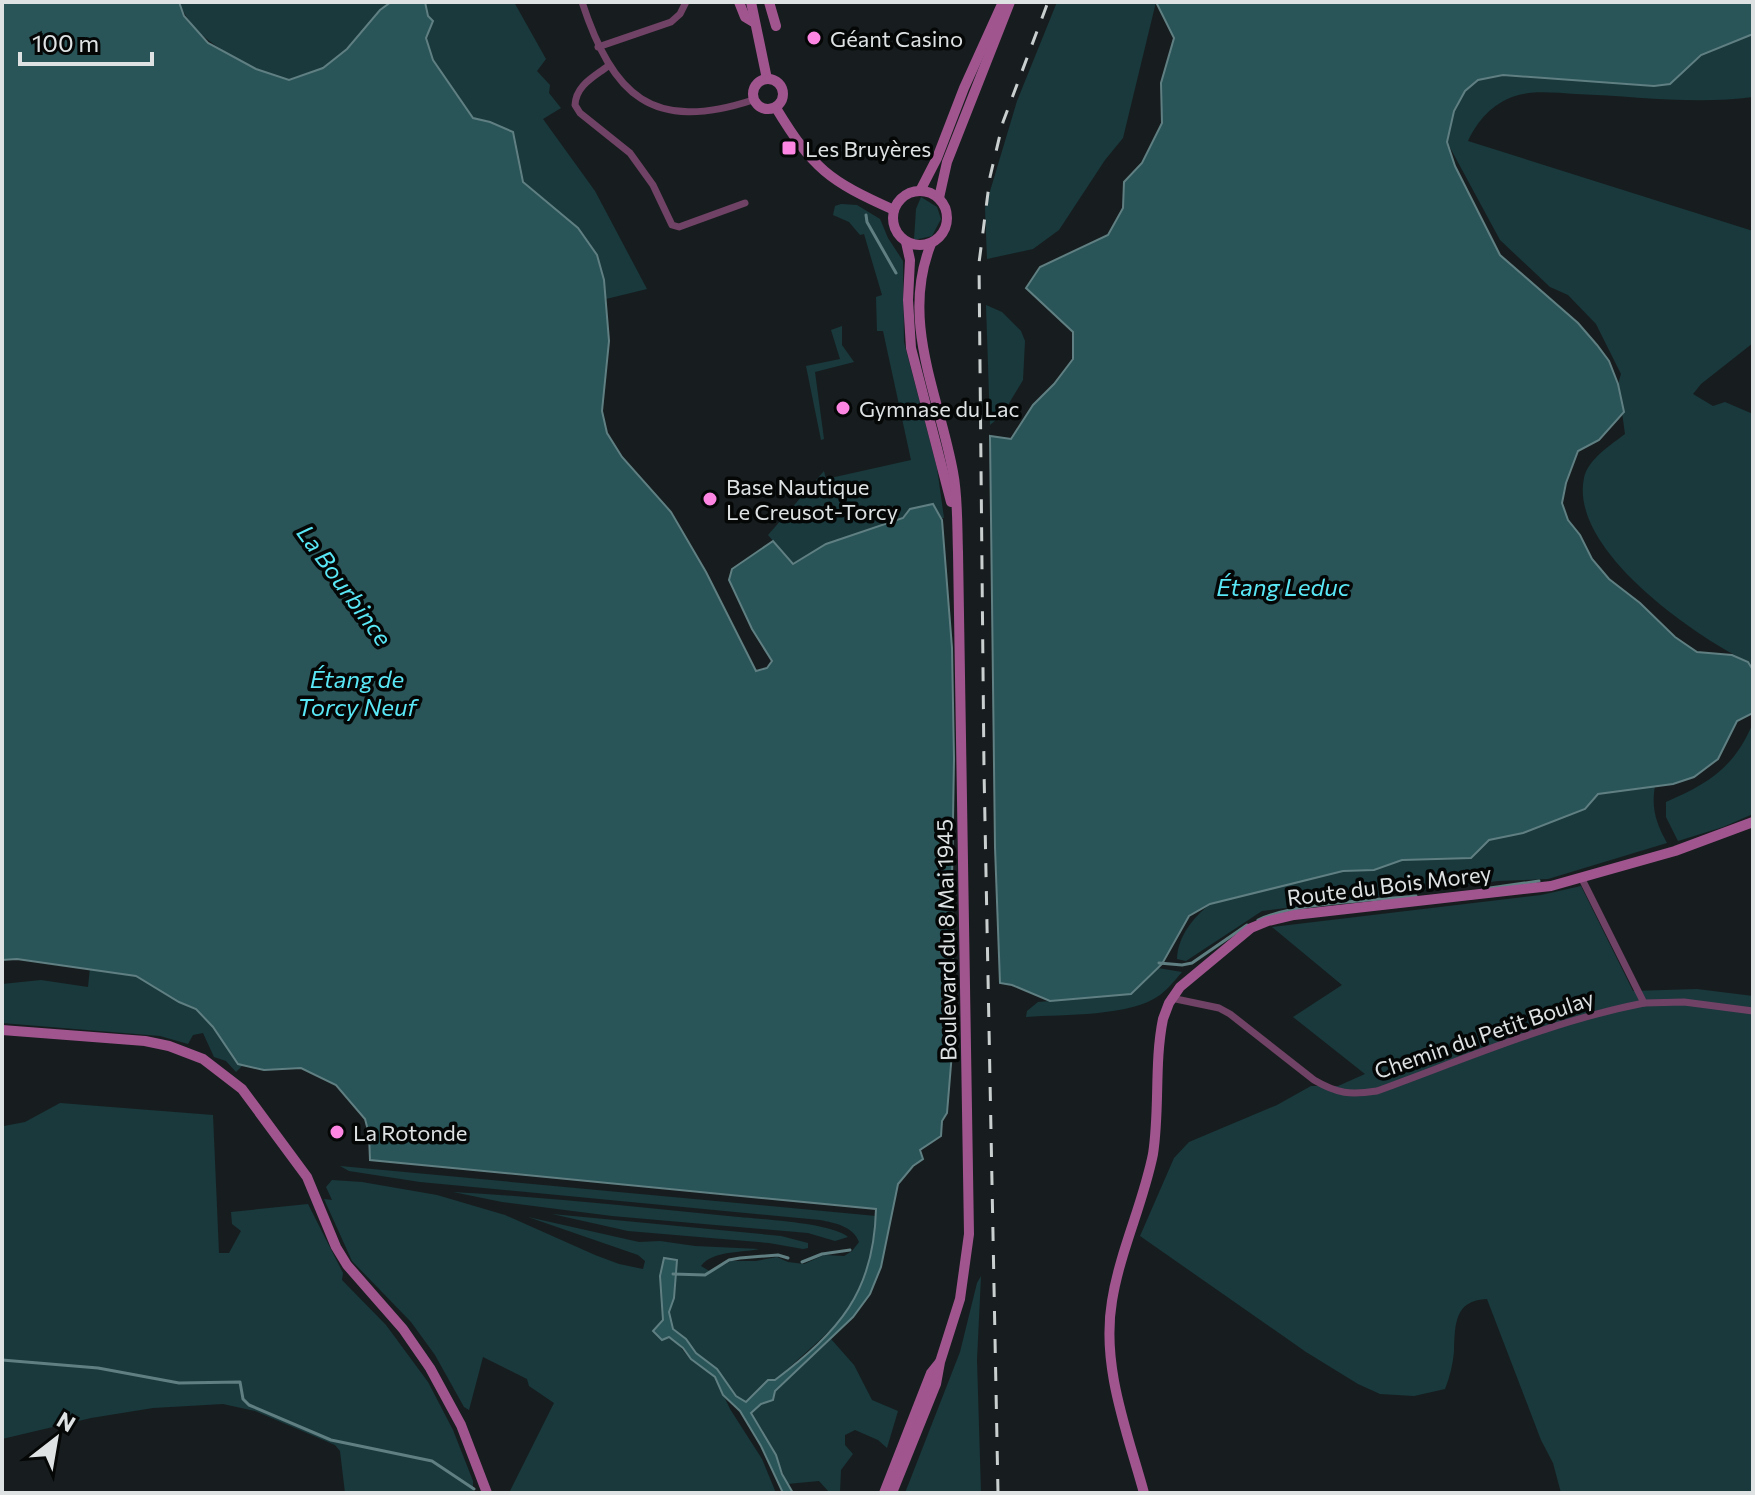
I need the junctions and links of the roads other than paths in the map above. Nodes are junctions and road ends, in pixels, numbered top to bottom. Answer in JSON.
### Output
{"nodes":[{"id":1,"x":582,"y":2,"type":"edge"},
{"id":2,"x":686,"y":2,"type":"edge"},
{"id":3,"x":739,"y":2,"type":"edge"},
{"id":4,"x":751,"y":2,"type":"edge"},
{"id":5,"x":769,"y":2,"type":"edge"},
{"id":6,"x":1003,"y":2,"type":"edge"},
{"id":7,"x":1010,"y":2,"type":"edge"},
{"id":8,"x":755,"y":23,"type":"junction"},
{"id":9,"x":776,"y":26,"type":"dead end"},
{"id":10,"x":598,"y":47,"type":"junction"},
{"id":11,"x":608,"y":66,"type":"junction"},
{"id":12,"x":767,"y":79,"type":"junction"},
{"id":13,"x":753,"y":100,"type":"junction"},
{"id":14,"x":776,"y":108,"type":"junction"},
{"id":15,"x":920,"y":191,"type":"junction"},
{"id":16,"x":939,"y":198,"type":"junction"},
{"id":17,"x":745,"y":203,"type":"dead end"},
{"id":18,"x":894,"y":210,"type":"junction"},
{"id":19,"x":906,"y":242,"type":"junction"},
{"id":20,"x":931,"y":244,"type":"junction"},
{"id":21,"x":955,"y":515,"type":"junction"},
{"id":22,"x":1753,"y":822,"type":"edge"},
{"id":23,"x":1582,"y":879,"type":"junction"},
{"id":24,"x":1171,"y":998,"type":"junction"},
{"id":25,"x":1644,"y":1003,"type":"junction"},
{"id":26,"x":1753,"y":1011,"type":"edge"},
{"id":27,"x":2,"y":1030,"type":"edge"},
{"id":28,"x":940,"y":1362,"type":"junction"},
{"id":29,"x":487,"y":1493,"type":"edge"},
{"id":30,"x":884,"y":1493,"type":"edge"},
{"id":31,"x":892,"y":1493,"type":"edge"},
{"id":32,"x":1144,"y":1493,"type":"edge"}],
"edges":[{"from":1,"to":10,"type":"street"},
{"from":2,"to":10,"type":"street"},
{"from":3,"to":8,"type":"main road"},
{"from":4,"to":8,"type":"main road"},
{"from":5,"to":9,"type":"main road"},
{"from":6,"to":15,"type":"main road"},
{"from":7,"to":16,"type":"main road"},
{"from":8,"to":12,"type":"main road"},
{"from":10,"to":11,"type":"street"},
{"from":11,"to":13,"type":"street"},
{"from":11,"to":17,"type":"street"},
{"from":12,"to":13,"type":"main road"},
{"from":12,"to":14,"type":"main road"},
{"from":13,"to":14,"type":"main road"},
{"from":14,"to":18,"type":"main road"},
{"from":15,"to":16,"type":"main road"},
{"from":15,"to":18,"type":"main road"},
{"from":16,"to":20,"type":"main road"},
{"from":18,"to":19,"type":"main road"},
{"from":19,"to":20,"type":"main road"},
{"from":19,"to":21,"type":"main road","name":"Boulevard du 8 Mai 1945"},
{"from":20,"to":21,"type":"main road","name":"Boulevard du 8 Mai 1945"},
{"from":21,"to":28,"type":"main road","name":"Boulevard du 8 Mai 1945"},
{"from":22,"to":23,"type":"main road","name":"Route du Bois Morey"},
{"from":23,"to":24,"type":"main road","name":"Route du Bois Morey"},
{"from":23,"to":25,"type":"street"},
{"from":24,"to":25,"type":"street","name":"Chemin du Petit Boulay"},
{"from":24,"to":32,"type":"main road","name":"Route du Bois Morey"},
{"from":25,"to":26,"type":"street","name":"Chemin du Petit Boulay"},
{"from":27,"to":29,"type":"main road"},
{"from":28,"to":30,"type":"main road","name":"Boulevard du 8 Mai 1945"},
{"from":28,"to":31,"type":"main road","name":"Boulevard du 8 Mai 1945"}]}
